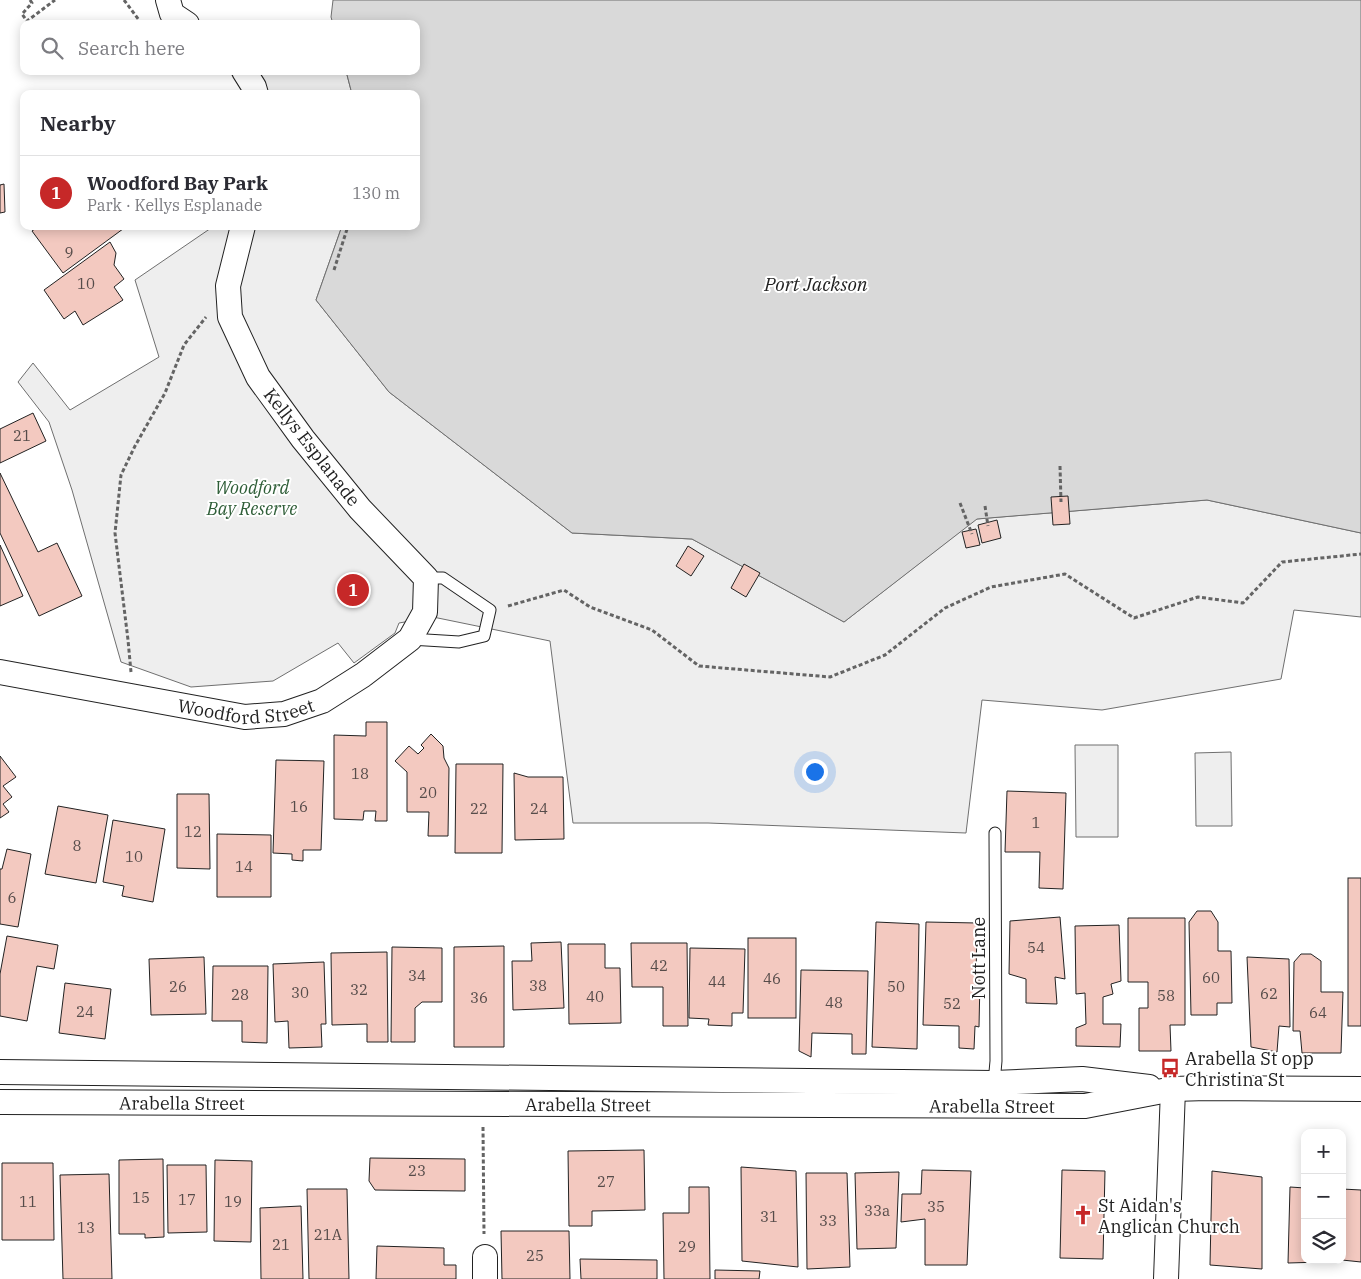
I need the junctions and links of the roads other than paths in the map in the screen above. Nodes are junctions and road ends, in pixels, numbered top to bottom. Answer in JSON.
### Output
{"nodes":[{"id":1,"x":168,"y":0,"type":"edge"},
{"id":2,"x":181,"y":20,"type":"edge"},
{"id":3,"x":246,"y":75,"type":"edge"},
{"id":4,"x":255,"y":90,"type":"edge"},
{"id":5,"x":242,"y":230,"type":"edge"},
{"id":6,"x":426,"y":578,"type":"junction"},
{"id":7,"x":410,"y":639,"type":"junction"},
{"id":8,"x":0,"y":672,"type":"edge"},
{"id":9,"x":995,"y":833,"type":"dead end"},
{"id":10,"x":0,"y":1072,"type":"edge"},
{"id":11,"x":994,"y":1083,"type":"junction"},
{"id":12,"x":1173,"y":1089,"type":"junction"},
{"id":13,"x":1361,"y":1089,"type":"edge"},
{"id":14,"x":0,"y":1102,"type":"edge"},
{"id":15,"x":1166,"y":1279,"type":"edge"}],
"edges":[{"from":1,"to":2,"type":"street"},
{"from":3,"to":4,"type":"street"},
{"from":5,"to":6,"type":"street","name":"Kellys Esplanade"},
{"from":6,"to":7,"type":"street","name":"Woodford Street"},
{"from":6,"to":7,"type":"lane"},
{"from":7,"to":8,"type":"street","name":"Woodford Street"},
{"from":9,"to":11,"type":"lane","name":"Nott Lane"},
{"from":10,"to":11,"type":"street","name":"Arabella Street"},
{"from":11,"to":12,"type":"street","name":"Arabella Street"},
{"from":12,"to":13,"type":"street","name":"Arabella Street"},
{"from":12,"to":14,"type":"street","name":"Arabella Street"},
{"from":12,"to":15,"type":"street"}]}
